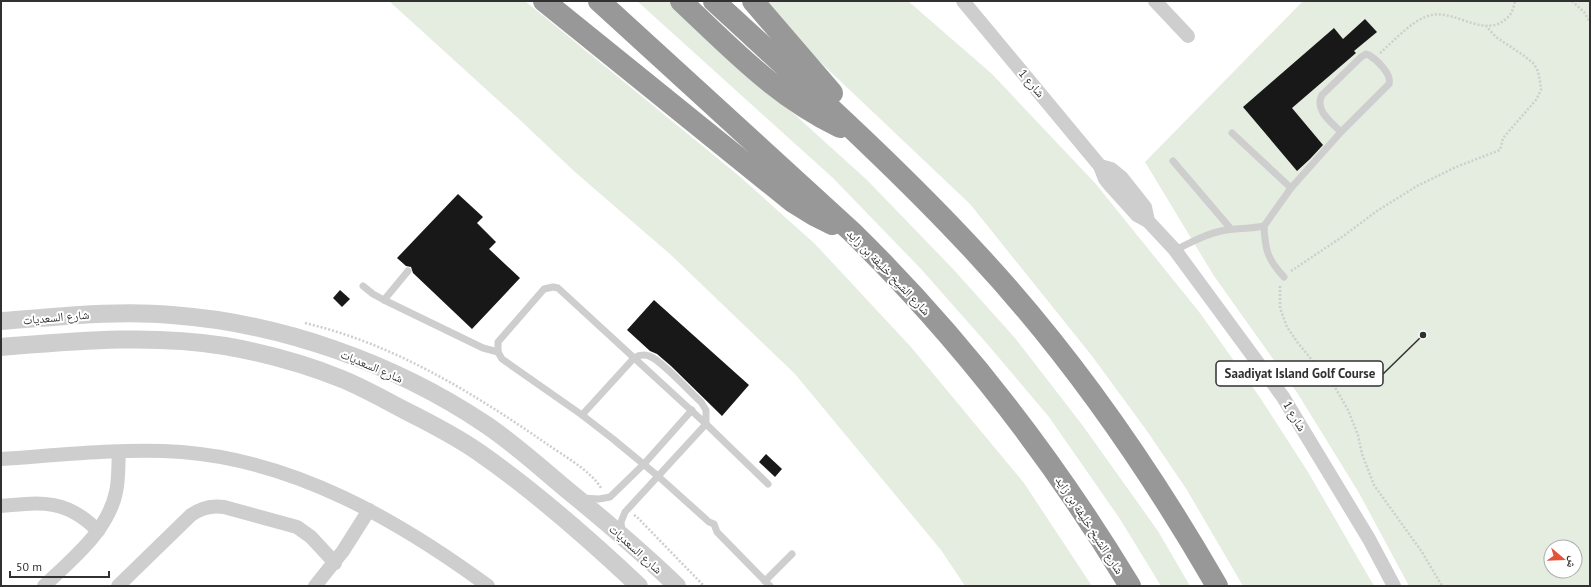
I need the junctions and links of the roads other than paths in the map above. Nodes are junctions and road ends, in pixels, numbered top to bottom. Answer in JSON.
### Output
{"nodes":[{"id":1,"x":544,"y":1,"type":"edge"},
{"id":2,"x":599,"y":1,"type":"edge"},
{"id":3,"x":681,"y":1,"type":"edge"},
{"id":4,"x":714,"y":1,"type":"edge"},
{"id":5,"x":753,"y":1,"type":"edge"},
{"id":6,"x":963,"y":1,"type":"edge"},
{"id":7,"x":1155,"y":1,"type":"edge"},
{"id":8,"x":1188,"y":36,"type":"dead end"},
{"id":9,"x":1340,"y":132,"type":"junction"},
{"id":10,"x":1232,"y":133,"type":"dead end"},
{"id":11,"x":862,"y":137,"type":"junction"},
{"id":12,"x":1173,"y":161,"type":"dead end"},
{"id":13,"x":1291,"y":188,"type":"junction"},
{"id":14,"x":1264,"y":226,"type":"junction"},
{"id":15,"x":1231,"y":229,"type":"junction"},
{"id":16,"x":852,"y":232,"type":"junction"},
{"id":17,"x":1175,"y":250,"type":"junction"},
{"id":18,"x":408,"y":271,"type":"dead end"},
{"id":19,"x":1284,"y":277,"type":"road end"},
{"id":20,"x":363,"y":286,"type":"dead end"},
{"id":21,"x":384,"y":300,"type":"junction"},
{"id":22,"x":1,"y":321,"type":"edge"},
{"id":23,"x":1,"y":347,"type":"edge"},
{"id":24,"x":498,"y":352,"type":"junction"},
{"id":25,"x":634,"y":358,"type":"junction"},
{"id":26,"x":692,"y":410,"type":"junction"},
{"id":27,"x":582,"y":415,"type":"junction"},
{"id":28,"x":706,"y":424,"type":"junction"},
{"id":29,"x":119,"y":452,"type":"junction"},
{"id":30,"x":1,"y":459,"type":"edge"},
{"id":31,"x":644,"y":464,"type":"junction"},
{"id":32,"x":659,"y":477,"type":"junction"},
{"id":33,"x":768,"y":484,"type":"dead end"},
{"id":34,"x":576,"y":496,"type":"junction"},
{"id":35,"x":1,"y":506,"type":"edge"},
{"id":36,"x":369,"y":510,"type":"junction"},
{"id":37,"x":98,"y":531,"type":"junction"},
{"id":38,"x":622,"y":537,"type":"junction"},
{"id":39,"x":792,"y":554,"type":"dead end"},
{"id":40,"x":335,"y":563,"type":"junction"},
{"id":41,"x":768,"y":584,"type":"edge"},
{"id":42,"x":44,"y":586,"type":"edge"},
{"id":43,"x":118,"y":586,"type":"edge"},
{"id":44,"x":314,"y":586,"type":"edge"},
{"id":45,"x":488,"y":586,"type":"edge"},
{"id":46,"x":639,"y":586,"type":"edge"},
{"id":47,"x":676,"y":586,"type":"edge"},
{"id":48,"x":1130,"y":586,"type":"edge"},
{"id":49,"x":1217,"y":586,"type":"edge"},
{"id":50,"x":1394,"y":586,"type":"edge"}],
"edges":[{"from":1,"to":16,"type":"highway"},
{"from":2,"to":16,"type":"highway","name":"شارع الشيخ خليفة بن زايد"},
{"from":3,"to":11,"type":"highway"},
{"from":4,"to":11,"type":"highway"},
{"from":5,"to":11,"type":"highway"},
{"from":6,"to":17,"type":"street","name":"شارع 1"},
{"from":7,"to":8,"type":"street"},
{"from":9,"to":9,"type":"lane"},
{"from":9,"to":13,"type":"lane"},
{"from":10,"to":13,"type":"lane"},
{"from":11,"to":49,"type":"highway"},
{"from":12,"to":15,"type":"lane"},
{"from":13,"to":14,"type":"lane"},
{"from":14,"to":15,"type":"lane"},
{"from":14,"to":19,"type":"lane"},
{"from":15,"to":17,"type":"lane"},
{"from":16,"to":48,"type":"highway","name":"شارع الشيخ خليفة بن زايد"},
{"from":17,"to":50,"type":"street","name":"شارع 1"},
{"from":18,"to":21,"type":"lane"},
{"from":20,"to":21,"type":"lane"},
{"from":21,"to":24,"type":"lane"},
{"from":22,"to":34,"type":"street","name":"شارع السعديات"},
{"from":23,"to":46,"type":"street","name":"شارع السعديات"},
{"from":24,"to":25,"type":"lane"},
{"from":24,"to":27,"type":"lane"},
{"from":25,"to":26,"type":"lane"},
{"from":25,"to":27,"type":"lane"},
{"from":25,"to":28,"type":"lane"},
{"from":26,"to":28,"type":"lane"},
{"from":26,"to":31,"type":"lane"},
{"from":27,"to":31,"type":"lane"},
{"from":28,"to":32,"type":"lane"},
{"from":28,"to":33,"type":"lane"},
{"from":29,"to":30,"type":"street"},
{"from":29,"to":36,"type":"street"},
{"from":29,"to":37,"type":"street"},
{"from":31,"to":32,"type":"lane"},
{"from":31,"to":34,"type":"lane"},
{"from":32,"to":38,"type":"lane"},
{"from":32,"to":41,"type":"lane"},
{"from":34,"to":38,"type":"street","name":"شارع السعديات"},
{"from":35,"to":37,"type":"street"},
{"from":36,"to":40,"type":"street"},
{"from":36,"to":45,"type":"street"},
{"from":37,"to":42,"type":"street"},
{"from":38,"to":47,"type":"street","name":"شارع السعديات"},
{"from":39,"to":41,"type":"lane"},
{"from":40,"to":43,"type":"street"},
{"from":40,"to":44,"type":"street"}]}
